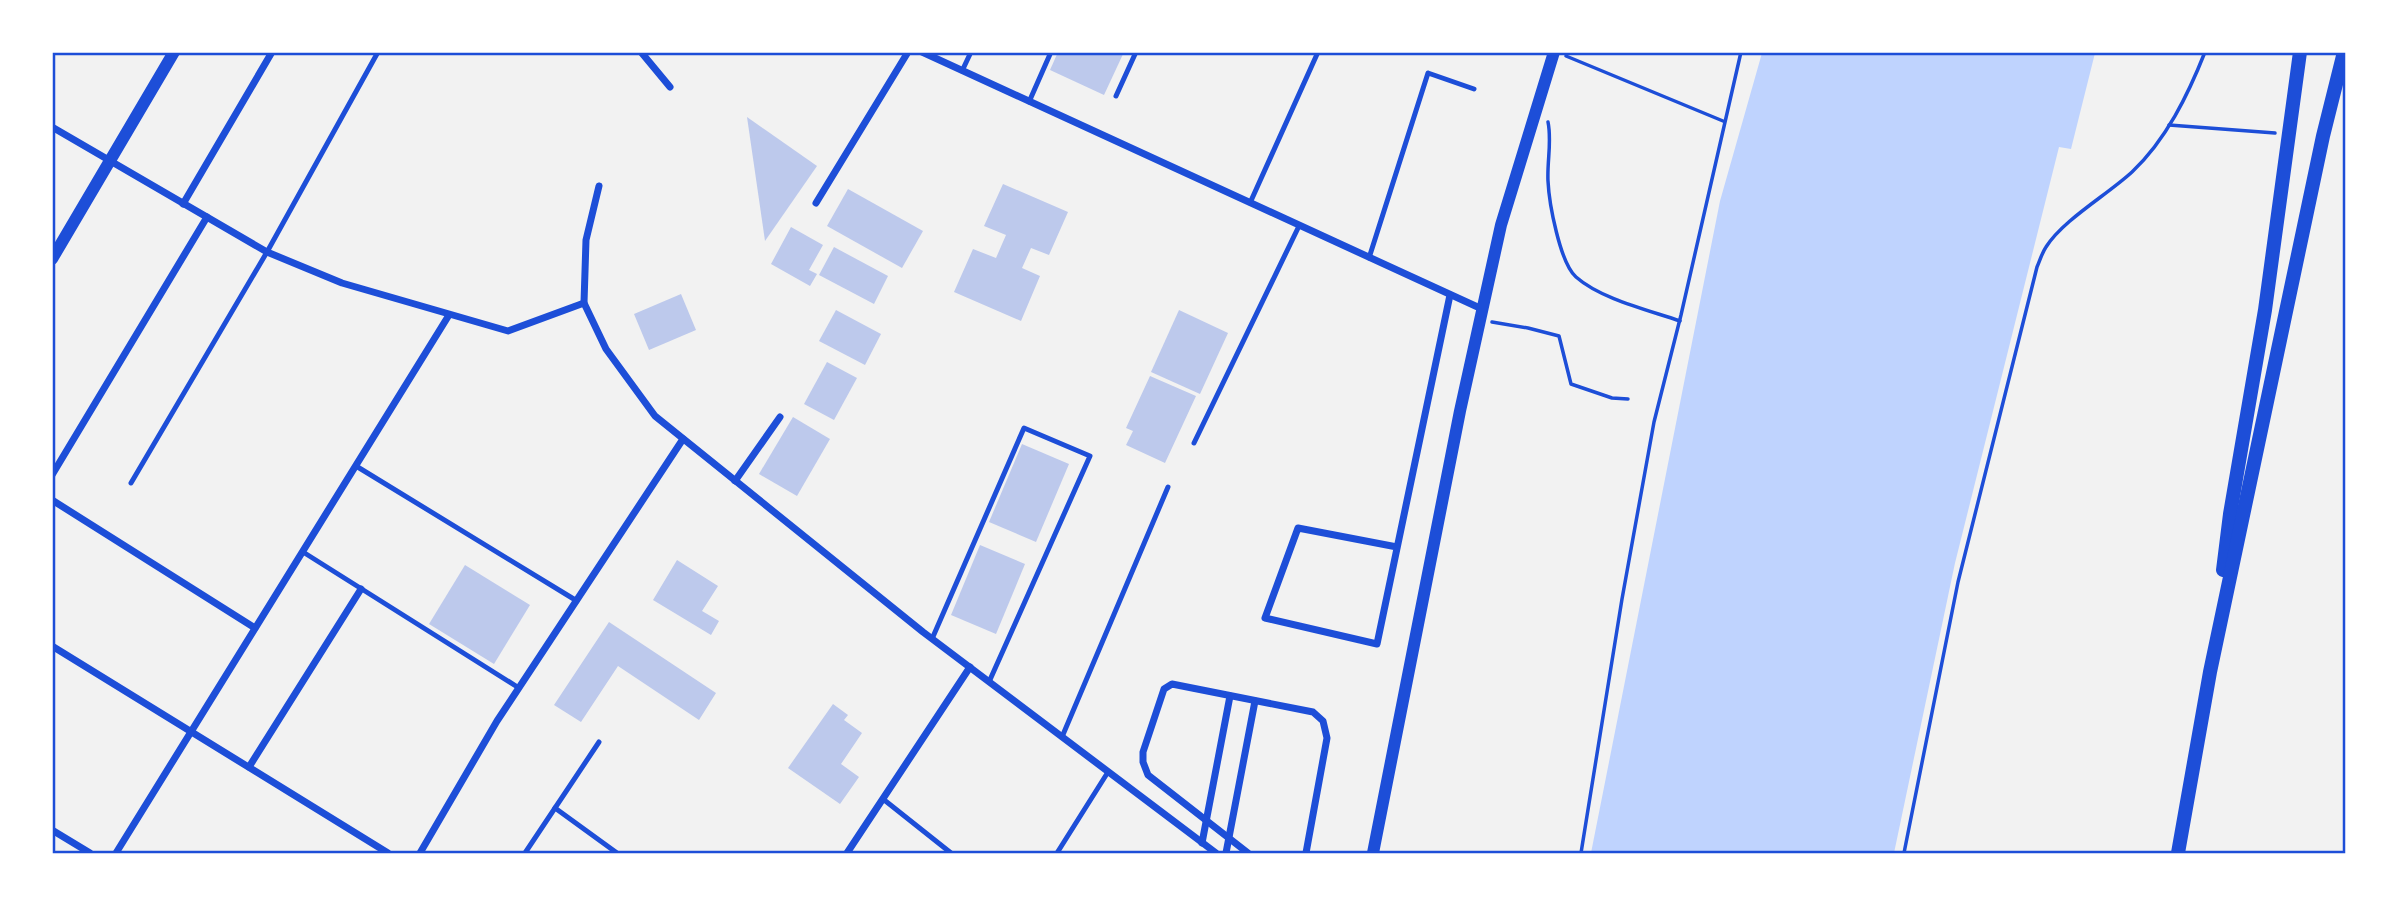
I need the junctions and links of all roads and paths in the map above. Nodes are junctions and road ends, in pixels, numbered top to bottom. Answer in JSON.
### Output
{"nodes":[{"id":1,"x":174,"y":52,"type":"edge"},
{"id":2,"x":272,"y":52,"type":"edge"},
{"id":3,"x":378,"y":52,"type":"edge"},
{"id":4,"x":641,"y":52,"type":"edge"},
{"id":5,"x":908,"y":52,"type":"edge"},
{"id":6,"x":922,"y":52,"type":"edge"},
{"id":7,"x":971,"y":52,"type":"edge"},
{"id":8,"x":1051,"y":52,"type":"edge"},
{"id":9,"x":1136,"y":52,"type":"edge"},
{"id":10,"x":1318,"y":52,"type":"edge"},
{"id":11,"x":1556,"y":52,"type":"edge"},
{"id":12,"x":1741,"y":52,"type":"edge"},
{"id":13,"x":2205,"y":52,"type":"edge"},
{"id":14,"x":2300,"y":52,"type":"edge"},
{"id":15,"x":2344,"y":52,"type":"edge"},
{"id":16,"x":962,"y":71,"type":"junction"},
{"id":17,"x":670,"y":87,"type":"dead end"},
{"id":18,"x":1475,"y":89,"type":"dead end"},
{"id":19,"x":1116,"y":96,"type":"dead end"},
{"id":20,"x":1029,"y":102,"type":"junction"},
{"id":21,"x":1537,"y":106,"type":"junction"},
{"id":22,"x":1724,"y":121,"type":"junction"},
{"id":23,"x":2169,"y":125,"type":"junction"},
{"id":24,"x":52,"y":127,"type":"edge"},
{"id":25,"x":2284,"y":133,"type":"dead end"},
{"id":26,"x":110,"y":162,"type":"junction"},
{"id":27,"x":599,"y":186,"type":"dead end"},
{"id":28,"x":1250,"y":203,"type":"junction"},
{"id":29,"x":183,"y":204,"type":"junction"},
{"id":30,"x":816,"y":204,"type":"dead end"},
{"id":31,"x":208,"y":218,"type":"junction"},
{"id":32,"x":1299,"y":226,"type":"junction"},
{"id":33,"x":267,"y":251,"type":"junction"},
{"id":34,"x":1369,"y":258,"type":"junction"},
{"id":35,"x":52,"y":259,"type":"edge"},
{"id":36,"x":1450,"y":295,"type":"junction"},
{"id":37,"x":584,"y":303,"type":"junction"},
{"id":38,"x":449,"y":315,"type":"junction"},
{"id":39,"x":1481,"y":315,"type":"junction"},
{"id":40,"x":1679,"y":321,"type":"junction"},
{"id":41,"x":1628,"y":399,"type":"dead end"},
{"id":42,"x":780,"y":417,"type":"dead end"},
{"id":43,"x":683,"y":439,"type":"junction"},
{"id":44,"x":1194,"y":443,"type":"dead end"},
{"id":45,"x":356,"y":466,"type":"junction"},
{"id":46,"x":52,"y":475,"type":"edge"},
{"id":47,"x":735,"y":481,"type":"junction"},
{"id":48,"x":131,"y":483,"type":"dead end"},
{"id":49,"x":1168,"y":487,"type":"dead end"},
{"id":50,"x":52,"y":500,"type":"edge"},
{"id":51,"x":1397,"y":547,"type":"junction"},
{"id":52,"x":303,"y":552,"type":"junction"},
{"id":53,"x":361,"y":589,"type":"junction"},
{"id":54,"x":576,"y":601,"type":"junction"},
{"id":55,"x":256,"y":628,"type":"junction"},
{"id":56,"x":932,"y":639,"type":"junction"},
{"id":57,"x":52,"y":646,"type":"edge"},
{"id":58,"x":970,"y":667,"type":"junction"},
{"id":59,"x":2210,"y":672,"type":"junction"},
{"id":60,"x":989,"y":682,"type":"junction"},
{"id":61,"x":519,"y":688,"type":"junction"},
{"id":62,"x":1230,"y":696,"type":"junction"},
{"id":63,"x":1255,"y":701,"type":"junction"},
{"id":64,"x":191,"y":732,"type":"junction"},
{"id":65,"x":1062,"y":737,"type":"junction"},
{"id":66,"x":599,"y":742,"type":"dead end"},
{"id":67,"x":249,"y":768,"type":"junction"},
{"id":68,"x":1108,"y":772,"type":"junction"},
{"id":69,"x":883,"y":799,"type":"junction"},
{"id":70,"x":555,"y":808,"type":"junction"},
{"id":71,"x":1207,"y":819,"type":"junction"},
{"id":72,"x":52,"y":830,"type":"edge"},
{"id":73,"x":1228,"y":838,"type":"junction"},
{"id":74,"x":1202,"y":843,"type":"junction"},
{"id":75,"x":90,"y":853,"type":"edge"},
{"id":76,"x":116,"y":853,"type":"edge"},
{"id":77,"x":388,"y":853,"type":"edge"},
{"id":78,"x":420,"y":853,"type":"edge"},
{"id":79,"x":526,"y":853,"type":"edge"},
{"id":80,"x":617,"y":853,"type":"edge"},
{"id":81,"x":847,"y":853,"type":"edge"},
{"id":82,"x":951,"y":853,"type":"edge"},
{"id":83,"x":1057,"y":853,"type":"edge"},
{"id":84,"x":1216,"y":853,"type":"edge"},
{"id":85,"x":1226,"y":853,"type":"edge"},
{"id":86,"x":1248,"y":853,"type":"edge"},
{"id":87,"x":1306,"y":853,"type":"edge"},
{"id":88,"x":1373,"y":853,"type":"edge"},
{"id":89,"x":1581,"y":853,"type":"edge"},
{"id":90,"x":1903,"y":853,"type":"edge"},
{"id":91,"x":2178,"y":853,"type":"edge"}],
"edges":[{"from":1,"to":26,"type":"street"},
{"from":2,"to":29,"type":"street"},
{"from":3,"to":33,"type":"lane"},
{"from":4,"to":17,"type":"street"},
{"from":5,"to":30,"type":"street"},
{"from":6,"to":16,"type":"street"},
{"from":7,"to":16,"type":"lane"},
{"from":8,"to":20,"type":"lane"},
{"from":9,"to":19,"type":"lane"},
{"from":10,"to":28,"type":"lane"},
{"from":11,"to":21,"type":"street"},
{"from":11,"to":22,"type":"path"},
{"from":12,"to":22,"type":"path"},
{"from":13,"to":23,"type":"path"},
{"from":14,"to":59,"type":"main road"},
{"from":15,"to":59,"type":"main road"},
{"from":16,"to":20,"type":"street"},
{"from":18,"to":34,"type":"lane"},
{"from":20,"to":28,"type":"street"},
{"from":21,"to":39,"type":"street"},
{"from":21,"to":40,"type":"path"},
{"from":22,"to":40,"type":"path"},
{"from":23,"to":25,"type":"path"},
{"from":23,"to":90,"type":"path"},
{"from":24,"to":26,"type":"street"},
{"from":26,"to":29,"type":"street"},
{"from":26,"to":35,"type":"street"},
{"from":27,"to":37,"type":"street"},
{"from":28,"to":32,"type":"street"},
{"from":29,"to":31,"type":"street"},
{"from":31,"to":33,"type":"street"},
{"from":31,"to":46,"type":"street"},
{"from":32,"to":34,"type":"street"},
{"from":32,"to":44,"type":"lane"},
{"from":33,"to":38,"type":"street"},
{"from":33,"to":48,"type":"lane"},
{"from":34,"to":36,"type":"street"},
{"from":36,"to":39,"type":"street"},
{"from":36,"to":51,"type":"street"},
{"from":37,"to":38,"type":"street"},
{"from":37,"to":43,"type":"street"},
{"from":38,"to":45,"type":"street"},
{"from":39,"to":41,"type":"path"},
{"from":39,"to":88,"type":"street"},
{"from":40,"to":89,"type":"path"},
{"from":42,"to":47,"type":"street"},
{"from":43,"to":47,"type":"street"},
{"from":43,"to":54,"type":"street"},
{"from":45,"to":52,"type":"street"},
{"from":45,"to":54,"type":"lane"},
{"from":47,"to":56,"type":"street"},
{"from":49,"to":65,"type":"lane"},
{"from":50,"to":55,"type":"street"},
{"from":51,"to":51,"type":"street"},
{"from":52,"to":53,"type":"lane"},
{"from":52,"to":55,"type":"street"},
{"from":53,"to":61,"type":"lane"},
{"from":53,"to":67,"type":"street"},
{"from":54,"to":61,"type":"street"},
{"from":55,"to":64,"type":"street"},
{"from":56,"to":58,"type":"street"},
{"from":56,"to":60,"type":"lane"},
{"from":57,"to":64,"type":"street"},
{"from":58,"to":60,"type":"street"},
{"from":58,"to":69,"type":"street"},
{"from":59,"to":91,"type":"main road"},
{"from":60,"to":65,"type":"street"},
{"from":61,"to":78,"type":"street"},
{"from":62,"to":63,"type":"street"},
{"from":62,"to":71,"type":"street"},
{"from":62,"to":71,"type":"street"},
{"from":63,"to":73,"type":"street"},
{"from":63,"to":87,"type":"street"},
{"from":64,"to":67,"type":"street"},
{"from":64,"to":76,"type":"street"},
{"from":65,"to":68,"type":"street"},
{"from":66,"to":70,"type":"lane"},
{"from":67,"to":77,"type":"street"},
{"from":68,"to":74,"type":"street"},
{"from":68,"to":83,"type":"lane"},
{"from":69,"to":81,"type":"street"},
{"from":69,"to":82,"type":"lane"},
{"from":70,"to":79,"type":"lane"},
{"from":70,"to":80,"type":"lane"},
{"from":71,"to":73,"type":"street"},
{"from":71,"to":74,"type":"street"},
{"from":72,"to":75,"type":"street"},
{"from":73,"to":85,"type":"street"},
{"from":73,"to":86,"type":"street"},
{"from":74,"to":84,"type":"street"}]}
